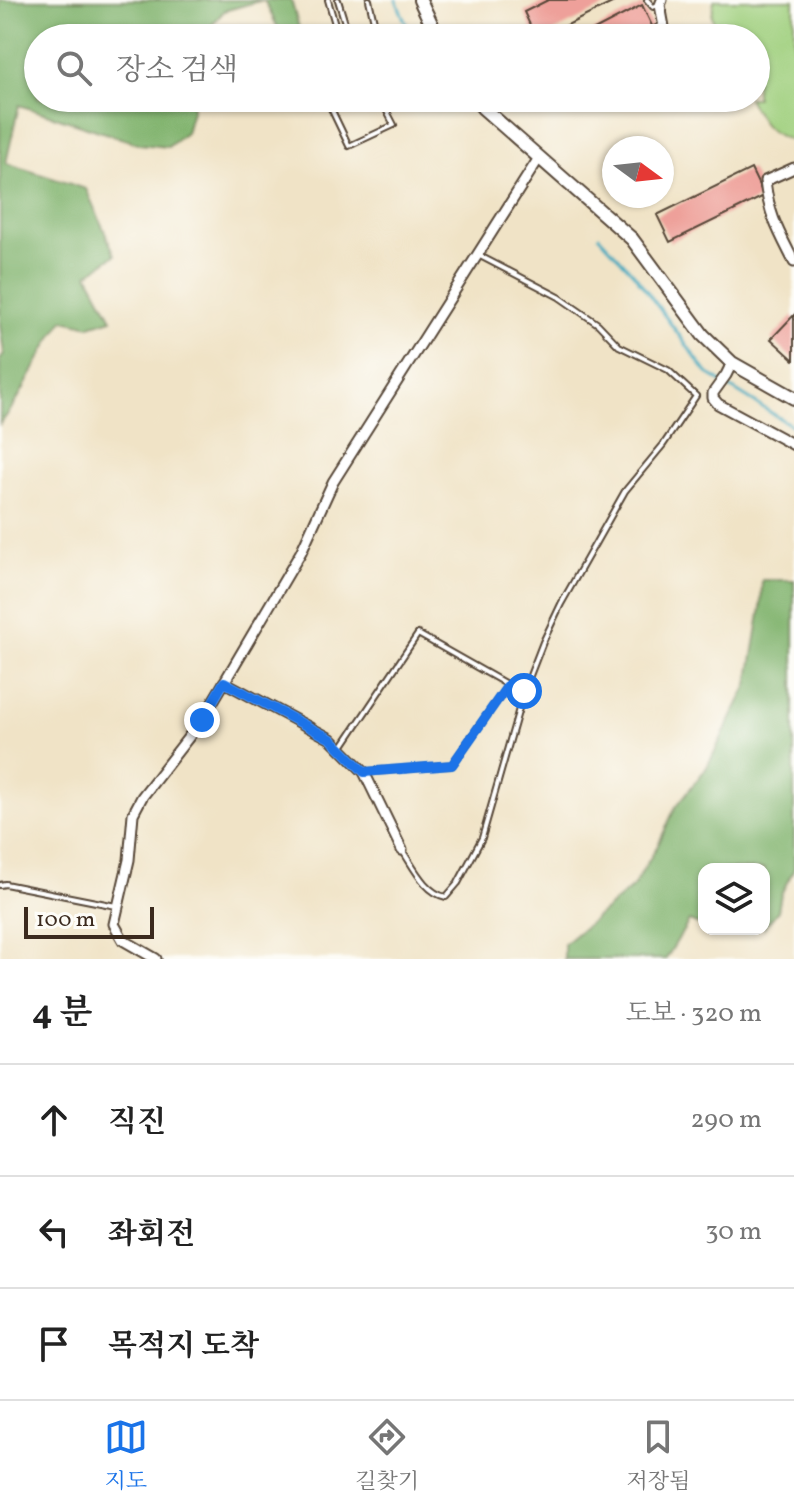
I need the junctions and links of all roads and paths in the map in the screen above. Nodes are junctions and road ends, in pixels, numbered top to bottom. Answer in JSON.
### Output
{"nodes":[{"id":1,"x":328,"y":0,"type":"edge"},
{"id":2,"x":338,"y":0,"type":"edge"},
{"id":3,"x":369,"y":0,"type":"edge"},
{"id":4,"x":420,"y":0,"type":"edge"},
{"id":5,"x":647,"y":0,"type":"edge"},
{"id":6,"x":661,"y":2,"type":"edge"},
{"id":7,"x":338,"y":24,"type":"edge"},
{"id":8,"x":342,"y":24,"type":"edge"},
{"id":9,"x":375,"y":24,"type":"edge"},
{"id":10,"x":431,"y":24,"type":"edge"},
{"id":11,"x":664,"y":24,"type":"edge"},
{"id":12,"x":333,"y":112,"type":"edge"},
{"id":13,"x":387,"y":112,"type":"edge"},
{"id":14,"x":487,"y":112,"type":"edge"},
{"id":15,"x":536,"y":162,"type":"junction"},
{"id":16,"x":794,"y":168,"type":"edge"},
{"id":17,"x":477,"y":255,"type":"junction"},
{"id":18,"x":794,"y":262,"type":"edge"},
{"id":19,"x":732,"y":363,"type":"junction"},
{"id":20,"x":794,"y":398,"type":"edge"},
{"id":21,"x":794,"y":445,"type":"edge"},
{"id":22,"x":224,"y":682,"type":"junction"},
{"id":23,"x":508,"y":685,"type":"junction"},
{"id":24,"x":524,"y":691,"type":"junction"},
{"id":25,"x":341,"y":749,"type":"junction"},
{"id":26,"x":364,"y":772,"type":"junction"},
{"id":27,"x":402,"y":850,"type":"joint"},
{"id":28,"x":0,"y":885,"type":"edge"},
{"id":29,"x":118,"y":907,"type":"junction"},
{"id":30,"x":156,"y":959,"type":"edge"}],
"edges":[{"from":1,"to":7,"type":"lane"},
{"from":2,"to":8,"type":"lane"},
{"from":3,"to":9,"type":"lane"},
{"from":4,"to":10,"type":"street"},
{"from":5,"to":6,"type":"lane"},
{"from":6,"to":11,"type":"street"},
{"from":12,"to":13,"type":"lane"},
{"from":14,"to":15,"type":"street"},
{"from":15,"to":17,"type":"street"},
{"from":15,"to":19,"type":"street"},
{"from":16,"to":18,"type":"street"},
{"from":17,"to":22,"type":"street"},
{"from":17,"to":24,"type":"lane"},
{"from":19,"to":20,"type":"street"},
{"from":19,"to":21,"type":"street"},
{"from":22,"to":25,"type":"street"},
{"from":22,"to":29,"type":"street"},
{"from":23,"to":24,"type":"lane"},
{"from":23,"to":25,"type":"lane"},
{"from":23,"to":26,"type":"lane"},
{"from":24,"to":27,"type":"lane"},
{"from":25,"to":26,"type":"street"},
{"from":26,"to":27,"type":"street"},
{"from":28,"to":29,"type":"lane"},
{"from":29,"to":30,"type":"street"}]}
